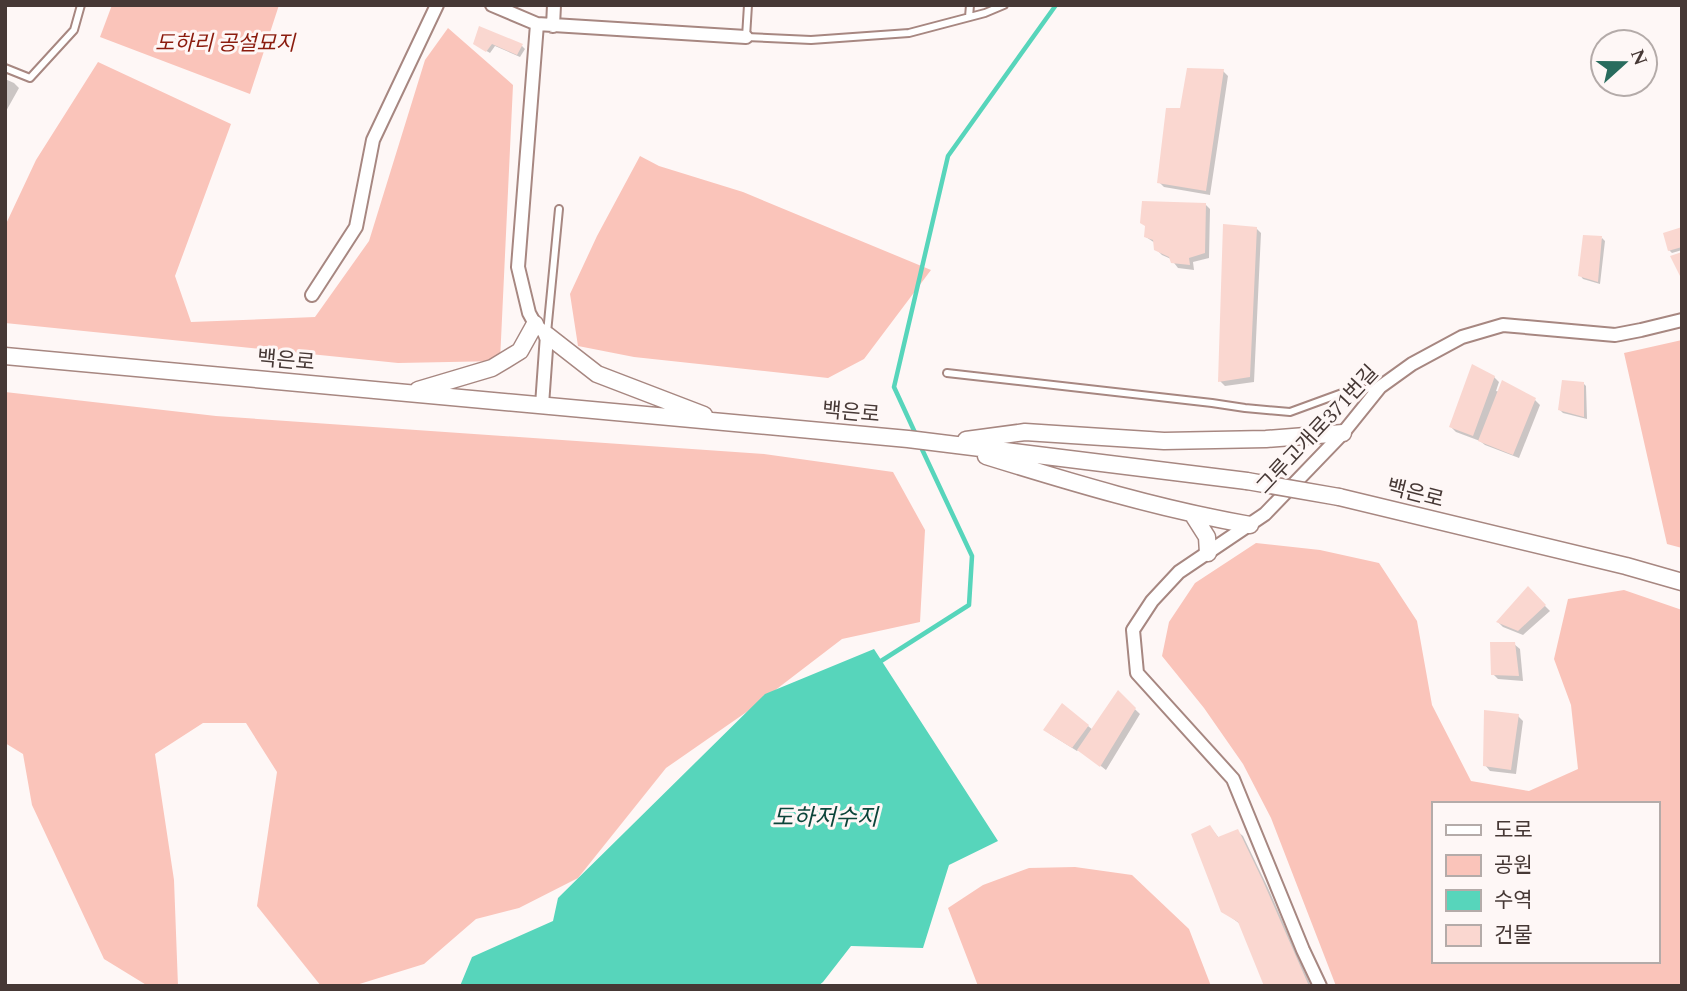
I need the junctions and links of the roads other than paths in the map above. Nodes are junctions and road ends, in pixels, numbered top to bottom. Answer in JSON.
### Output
{"nodes":[{"id":1,"x":81,"y":5,"type":"edge"},
{"id":2,"x":437,"y":5,"type":"edge"},
{"id":3,"x":492,"y":5,"type":"edge"},
{"id":4,"x":554,"y":5,"type":"edge"},
{"id":5,"x":748,"y":5,"type":"edge"},
{"id":6,"x":970,"y":5,"type":"edge"},
{"id":7,"x":1004,"y":5,"type":"edge"},
{"id":8,"x":969,"y":17,"type":"junction"},
{"id":9,"x":537,"y":24,"type":"junction"},
{"id":10,"x":553,"y":26,"type":"junction"},
{"id":11,"x":746,"y":37,"type":"junction"},
{"id":12,"x":5,"y":68,"type":"edge"},
{"id":13,"x":559,"y":209,"type":"dead end"},
{"id":14,"x":312,"y":295,"type":"dead end"},
{"id":15,"x":1682,"y":320,"type":"edge"},
{"id":16,"x":541,"y":330,"type":"junction"},
{"id":17,"x":5,"y":356,"type":"edge"},
{"id":18,"x":947,"y":373,"type":"dead end"},
{"id":19,"x":1380,"y":387,"type":"junction"},
{"id":20,"x":409,"y":393,"type":"junction"},
{"id":21,"x":542,"y":405,"type":"junction"},
{"id":22,"x":723,"y":422,"type":"junction"},
{"id":23,"x":1343,"y":433,"type":"junction"},
{"id":24,"x":937,"y":443,"type":"junction"},
{"id":25,"x":1193,"y":514,"type":"junction"},
{"id":26,"x":1250,"y":525,"type":"junction"},
{"id":27,"x":1208,"y":553,"type":"junction"},
{"id":28,"x":1682,"y":582,"type":"edge"},
{"id":29,"x":1320,"y":986,"type":"edge"}],
"edges":[{"from":1,"to":12,"type":"lane"},
{"from":2,"to":14,"type":"street"},
{"from":3,"to":9,"type":"street"},
{"from":4,"to":10,"type":"street"},
{"from":5,"to":11,"type":"lane"},
{"from":6,"to":8,"type":"lane"},
{"from":7,"to":8,"type":"lane"},
{"from":8,"to":11,"type":"lane"},
{"from":9,"to":10,"type":"street"},
{"from":9,"to":16,"type":"street"},
{"from":10,"to":11,"type":"street"},
{"from":13,"to":16,"type":"lane"},
{"from":15,"to":19,"type":"street","name":"그루고개로371번길"},
{"from":16,"to":20,"type":"main road"},
{"from":16,"to":21,"type":"street"},
{"from":16,"to":22,"type":"main road"},
{"from":17,"to":20,"type":"main road","name":"백은로"},
{"from":18,"to":19,"type":"lane"},
{"from":19,"to":23,"type":"street","name":"그루고개로371번길"},
{"from":20,"to":21,"type":"main road","name":"백은로"},
{"from":21,"to":22,"type":"main road","name":"백은로"},
{"from":22,"to":24,"type":"main road","name":"백은로"},
{"from":23,"to":24,"type":"main road"},
{"from":23,"to":26,"type":"street","name":"그루고개로371번길"},
{"from":24,"to":25,"type":"main road"},
{"from":24,"to":28,"type":"main road","name":"백은로","bridge":true},
{"from":25,"to":26,"type":"main road"},
{"from":25,"to":27,"type":"main road"},
{"from":26,"to":27,"type":"street","name":"그루고개로371번길"},
{"from":27,"to":29,"type":"street","name":"그루고개로371번길"}]}
